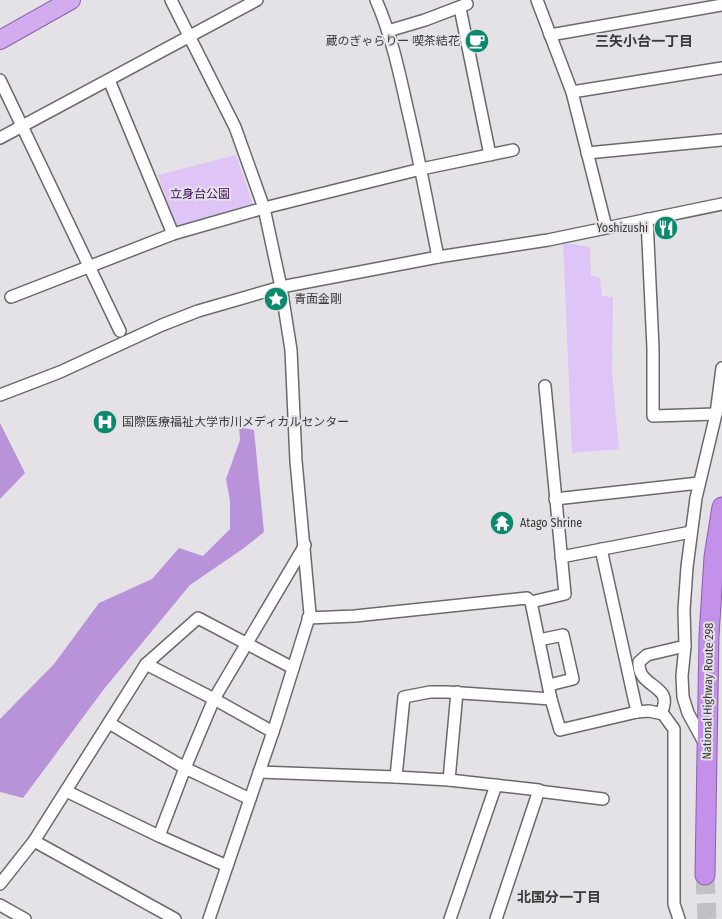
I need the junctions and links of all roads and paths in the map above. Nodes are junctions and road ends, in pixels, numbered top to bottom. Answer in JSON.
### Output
{"nodes":[{"id":1,"x":71,"y":0,"type":"edge"},
{"id":2,"x":171,"y":0,"type":"edge"},
{"id":3,"x":257,"y":0,"type":"edge"},
{"id":4,"x":376,"y":0,"type":"edge"},
{"id":5,"x":537,"y":0,"type":"edge"},
{"id":6,"x":722,"y":5,"type":"edge"},
{"id":7,"x":388,"y":31,"type":"junction"},
{"id":8,"x":550,"y":35,"type":"junction"},
{"id":9,"x":190,"y":37,"type":"junction"},
{"id":10,"x":0,"y":40,"type":"edge"},
{"id":11,"x":722,"y":68,"type":"edge"},
{"id":12,"x":0,"y":80,"type":"edge"},
{"id":13,"x":109,"y":80,"type":"junction"},
{"id":14,"x":572,"y":92,"type":"junction"},
{"id":15,"x":22,"y":127,"type":"junction"},
{"id":16,"x":0,"y":138,"type":"edge"},
{"id":17,"x":722,"y":140,"type":"edge"},
{"id":18,"x":513,"y":150,"type":"dead end"},
{"id":19,"x":587,"y":153,"type":"junction"},
{"id":20,"x":490,"y":155,"type":"junction"},
{"id":21,"x":421,"y":169,"type":"junction"},
{"id":22,"x":722,"y":204,"type":"edge"},
{"id":23,"x":264,"y":208,"type":"junction"},
{"id":24,"x":647,"y":219,"type":"junction"},
{"id":25,"x":606,"y":227,"type":"junction"},
{"id":26,"x":173,"y":234,"type":"junction"},
{"id":27,"x":438,"y":257,"type":"junction"},
{"id":28,"x":89,"y":266,"type":"junction"},
{"id":29,"x":281,"y":288,"type":"junction"},
{"id":30,"x":11,"y":297,"type":"dead end"},
{"id":31,"x":120,"y":331,"type":"dead end"},
{"id":32,"x":722,"y":368,"type":"edge"},
{"id":33,"x":545,"y":386,"type":"dead end"},
{"id":34,"x":0,"y":395,"type":"edge"},
{"id":35,"x":716,"y":414,"type":"junction"},
{"id":36,"x":699,"y":483,"type":"junction"},
{"id":37,"x":555,"y":499,"type":"junction"},
{"id":38,"x":722,"y":507,"type":"edge"},
{"id":39,"x":691,"y":532,"type":"junction"},
{"id":40,"x":305,"y":545,"type":"junction"},
{"id":41,"x":601,"y":549,"type":"junction"},
{"id":42,"x":561,"y":557,"type":"junction"},
{"id":43,"x":532,"y":602,"type":"junction"},
{"id":44,"x":308,"y":618,"type":"junction"},
{"id":45,"x":539,"y":640,"type":"junction"},
{"id":46,"x":246,"y":645,"type":"junction"},
{"id":47,"x":685,"y":646,"type":"junction"},
{"id":48,"x":146,"y":664,"type":"junction"},
{"id":49,"x":293,"y":668,"type":"junction"},
{"id":50,"x":549,"y":685,"type":"junction"},
{"id":51,"x":457,"y":692,"type":"junction"},
{"id":52,"x":214,"y":699,"type":"junction"},
{"id":53,"x":551,"y":699,"type":"junction"},
{"id":54,"x":637,"y":712,"type":"junction"},
{"id":55,"x":661,"y":713,"type":"junction"},
{"id":56,"x":109,"y":723,"type":"junction"},
{"id":57,"x":273,"y":732,"type":"junction"},
{"id":58,"x":707,"y":747,"type":"junction"},
{"id":59,"x":185,"y":768,"type":"junction"},
{"id":60,"x":259,"y":772,"type":"junction"},
{"id":61,"x":396,"y":777,"type":"junction"},
{"id":62,"x":449,"y":780,"type":"junction"},
{"id":63,"x":496,"y":785,"type":"junction"},
{"id":64,"x":66,"y":791,"type":"junction"},
{"id":65,"x":538,"y":791,"type":"junction"},
{"id":66,"x":250,"y":799,"type":"junction"},
{"id":67,"x":603,"y":799,"type":"dead end"},
{"id":68,"x":159,"y":836,"type":"junction"},
{"id":69,"x":34,"y":841,"type":"junction"},
{"id":70,"x":227,"y":866,"type":"junction"},
{"id":71,"x":705,"y":875,"type":"tunnel mouth"},
{"id":72,"x":0,"y":884,"type":"edge"},
{"id":73,"x":0,"y":905,"type":"edge"},
{"id":74,"x":25,"y":919,"type":"edge"},
{"id":75,"x":175,"y":919,"type":"edge"},
{"id":76,"x":208,"y":919,"type":"edge"},
{"id":77,"x":450,"y":919,"type":"edge"},
{"id":78,"x":496,"y":919,"type":"edge"},
{"id":79,"x":679,"y":919,"type":"edge"}],
"edges":[{"from":1,"to":10,"type":"main road"},
{"from":2,"to":9,"type":"street"},
{"from":3,"to":9,"type":"street"},
{"from":4,"to":7,"type":"street"},
{"from":5,"to":8,"type":"street"},
{"from":6,"to":8,"type":"street"},
{"from":7,"to":20,"type":"street"},
{"from":7,"to":21,"type":"street"},
{"from":8,"to":14,"type":"street"},
{"from":9,"to":13,"type":"street"},
{"from":9,"to":23,"type":"street"},
{"from":11,"to":14,"type":"street"},
{"from":12,"to":15,"type":"street"},
{"from":13,"to":15,"type":"street"},
{"from":13,"to":26,"type":"street"},
{"from":14,"to":19,"type":"street"},
{"from":15,"to":16,"type":"street"},
{"from":15,"to":28,"type":"street"},
{"from":17,"to":19,"type":"street"},
{"from":18,"to":20,"type":"street"},
{"from":19,"to":25,"type":"street"},
{"from":20,"to":21,"type":"street"},
{"from":21,"to":23,"type":"street"},
{"from":21,"to":27,"type":"street"},
{"from":22,"to":24,"type":"street"},
{"from":23,"to":26,"type":"street"},
{"from":23,"to":29,"type":"street"},
{"from":24,"to":25,"type":"street"},
{"from":24,"to":35,"type":"street"},
{"from":25,"to":27,"type":"street"},
{"from":26,"to":28,"type":"street"},
{"from":27,"to":29,"type":"street"},
{"from":28,"to":30,"type":"street"},
{"from":28,"to":31,"type":"street"},
{"from":29,"to":34,"type":"street"},
{"from":29,"to":40,"type":"street"},
{"from":32,"to":35,"type":"street"},
{"from":33,"to":37,"type":"street"},
{"from":35,"to":36,"type":"street"},
{"from":36,"to":37,"type":"street"},
{"from":36,"to":39,"type":"street"},
{"from":37,"to":42,"type":"street"},
{"from":38,"to":58,"type":"highway","name":"National Highway Route 298"},
{"from":39,"to":41,"type":"street"},
{"from":39,"to":47,"type":"street"},
{"from":40,"to":44,"type":"street"},
{"from":40,"to":46,"type":"street"},
{"from":41,"to":42,"type":"street"},
{"from":41,"to":54,"type":"street"},
{"from":42,"to":43,"type":"street"},
{"from":43,"to":44,"type":"street"},
{"from":43,"to":45,"type":"street"},
{"from":44,"to":49,"type":"street"},
{"from":45,"to":50,"type":"street"},
{"from":45,"to":50,"type":"street"},
{"from":46,"to":48,"type":"street"},
{"from":46,"to":49,"type":"street"},
{"from":46,"to":52,"type":"street"},
{"from":47,"to":55,"type":"street"},
{"from":47,"to":58,"type":"street"},
{"from":48,"to":52,"type":"street"},
{"from":48,"to":56,"type":"street"},
{"from":49,"to":57,"type":"street"},
{"from":50,"to":53,"type":"street"},
{"from":51,"to":53,"type":"street"},
{"from":51,"to":61,"type":"street"},
{"from":51,"to":62,"type":"street"},
{"from":52,"to":57,"type":"street"},
{"from":52,"to":59,"type":"street"},
{"from":53,"to":54,"type":"street"},
{"from":54,"to":55,"type":"street"},
{"from":55,"to":79,"type":"street"},
{"from":56,"to":59,"type":"street"},
{"from":56,"to":64,"type":"street"},
{"from":57,"to":60,"type":"street"},
{"from":58,"to":71,"type":"highway","name":"National Highway Route 298"},
{"from":59,"to":66,"type":"street"},
{"from":59,"to":68,"type":"street"},
{"from":60,"to":61,"type":"street"},
{"from":60,"to":66,"type":"street"},
{"from":61,"to":62,"type":"street"},
{"from":62,"to":63,"type":"street"},
{"from":63,"to":65,"type":"street"},
{"from":63,"to":77,"type":"street"},
{"from":64,"to":68,"type":"street"},
{"from":64,"to":69,"type":"street"},
{"from":65,"to":67,"type":"street"},
{"from":65,"to":78,"type":"street"},
{"from":66,"to":70,"type":"street"},
{"from":68,"to":70,"type":"street"},
{"from":69,"to":72,"type":"street"},
{"from":69,"to":75,"type":"street"},
{"from":70,"to":76,"type":"street"},
{"from":73,"to":74,"type":"street"}]}
